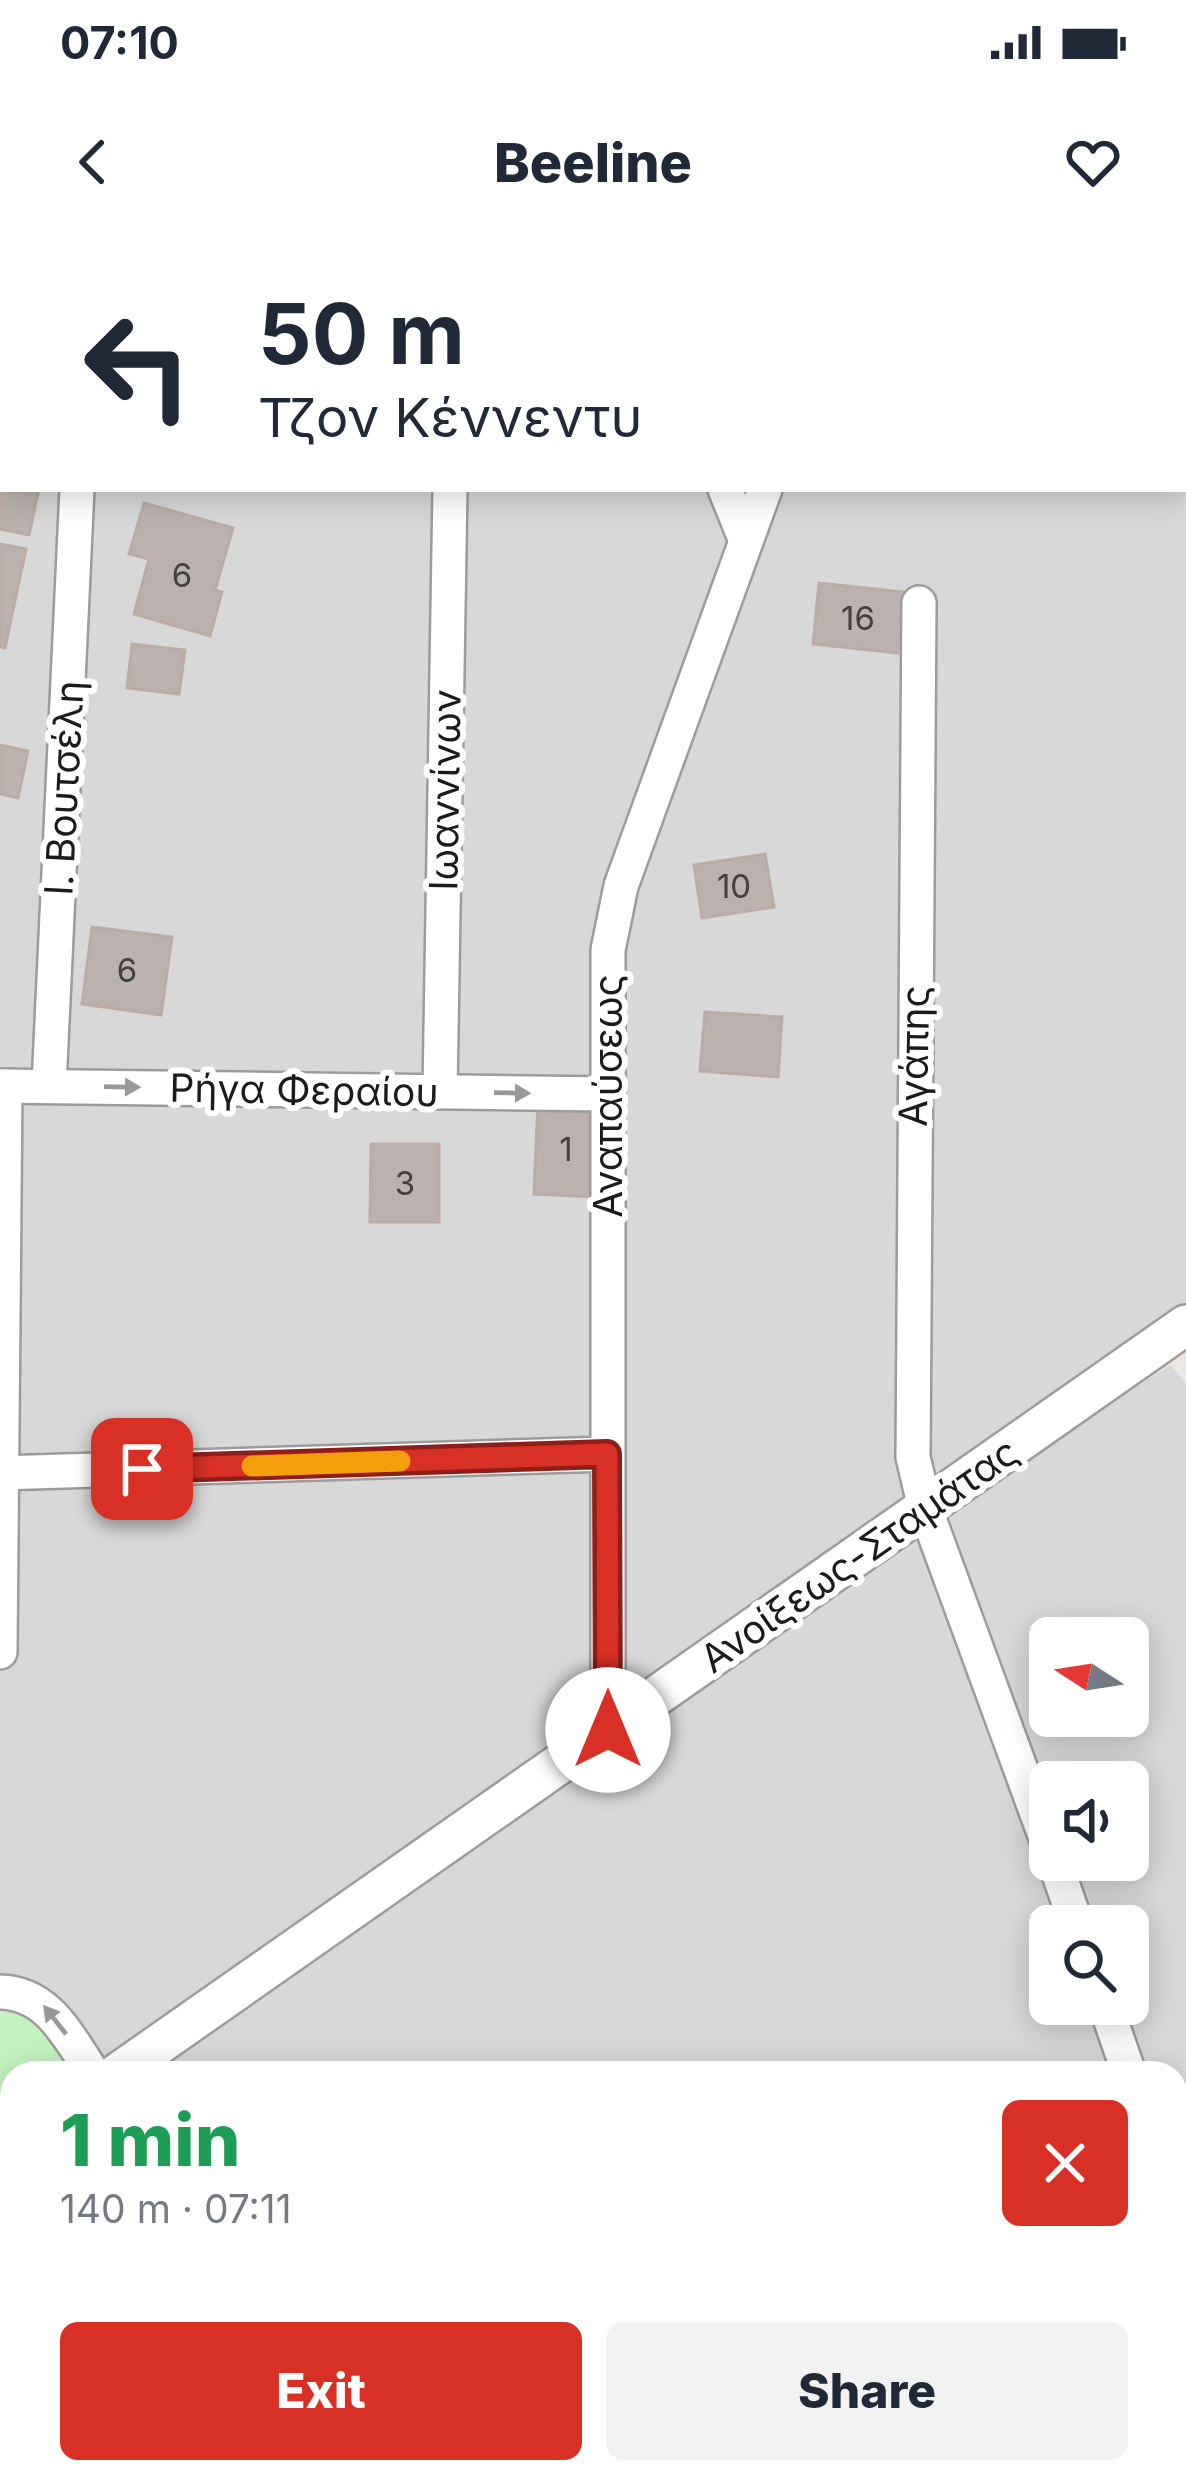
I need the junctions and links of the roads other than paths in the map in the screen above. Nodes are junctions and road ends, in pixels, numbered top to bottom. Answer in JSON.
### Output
{"nodes":[{"id":1,"x":77,"y":492,"type":"edge"},
{"id":2,"x":450,"y":492,"type":"edge"},
{"id":3,"x":726,"y":492,"type":"edge"},
{"id":4,"x":764,"y":492,"type":"edge"},
{"id":5,"x":746,"y":541,"type":"junction"},
{"id":6,"x":919,"y":603,"type":"dead end"},
{"id":7,"x":2,"y":1086,"type":"edge"},
{"id":8,"x":49,"y":1086,"type":"junction"},
{"id":9,"x":440,"y":1092,"type":"junction"},
{"id":10,"x":608,"y":1094,"type":"junction"},
{"id":11,"x":1186,"y":1325,"type":"edge"},
{"id":12,"x":607,"y":1454,"type":"junction"},
{"id":13,"x":1,"y":1473,"type":"edge"},
{"id":14,"x":926,"y":1508,"type":"junction"},
{"id":15,"x":0,"y":1652,"type":"edge"},
{"id":16,"x":608,"y":1730,"type":"junction"},
{"id":17,"x":1029,"y":1791,"type":"edge"},
{"id":18,"x":0,"y":1992,"type":"edge"},
{"id":19,"x":1112,"y":2025,"type":"edge"},
{"id":20,"x":84,"y":2061,"type":"edge"},
{"id":21,"x":135,"y":2061,"type":"edge"},
{"id":22,"x":1125,"y":2061,"type":"edge"}],
"edges":[{"from":1,"to":8,"type":"street","name":"Ι. Βουτσέλη"},
{"from":2,"to":9,"type":"street","name":"Ιωαννίνων"},
{"from":3,"to":5,"type":"street"},
{"from":4,"to":5,"type":"street","name":"Αναπαύσεως"},
{"from":5,"to":10,"type":"street","name":"Αναπαύσεως"},
{"from":6,"to":14,"type":"street","name":"Αγάπης"},
{"from":7,"to":8,"type":"street","name":"Ρήγα Φεραίου"},
{"from":7,"to":13,"type":"street"},
{"from":8,"to":9,"type":"street","name":"Ρήγα Φεραίου","one_way":true},
{"from":9,"to":10,"type":"street","name":"Ρήγα Φεραίου","one_way":true},
{"from":10,"to":12,"type":"street","name":"Αναπαύσεως"},
{"from":11,"to":14,"type":"street","name":"Ανοίξεως-Σταμάτας"},
{"from":12,"to":13,"type":"street"},
{"from":12,"to":16,"type":"street","name":"Αναπαύσεως"},
{"from":13,"to":15,"type":"street"},
{"from":14,"to":16,"type":"street","name":"Ανοίξεως-Σταμάτας"},
{"from":14,"to":17,"type":"street","name":"Αγάπης"},
{"from":16,"to":21,"type":"street","name":"Ανοίξεως-Σταμάτας"},
{"from":20,"to":18,"type":"street","one_way":true},
{"from":19,"to":22,"type":"street"}]}
